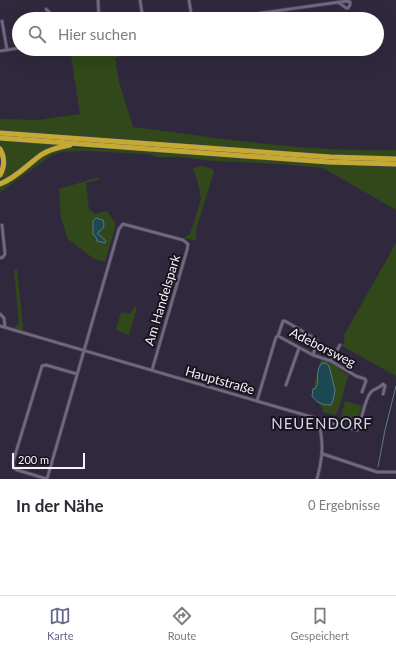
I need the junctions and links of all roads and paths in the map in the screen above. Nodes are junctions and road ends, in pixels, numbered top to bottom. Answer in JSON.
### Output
{"nodes":[{"id":1,"x":98,"y":0,"type":"edge"},
{"id":2,"x":140,"y":0,"type":"edge"},
{"id":3,"x":189,"y":0,"type":"edge"},
{"id":4,"x":338,"y":2,"type":"dead end"},
{"id":5,"x":46,"y":9,"type":"dead end"},
{"id":6,"x":49,"y":12,"type":"edge"},
{"id":7,"x":99,"y":12,"type":"edge"},
{"id":8,"x":142,"y":12,"type":"edge"},
{"id":9,"x":191,"y":12,"type":"edge"},
{"id":10,"x":268,"y":12,"type":"edge"},
{"id":11,"x":2,"y":21,"type":"dead end"},
{"id":12,"x":12,"y":49,"type":"edge"},
{"id":13,"x":7,"y":50,"type":"junction"},
{"id":14,"x":0,"y":51,"type":"edge"},
{"id":15,"x":0,"y":133,"type":"edge"},
{"id":16,"x":0,"y":138,"type":"edge"},
{"id":17,"x":76,"y":144,"type":"junction"},
{"id":18,"x":0,"y":149,"type":"edge"},
{"id":19,"x":396,"y":159,"type":"edge"},
{"id":20,"x":396,"y":164,"type":"edge"},
{"id":21,"x":0,"y":175,"type":"edge"},
{"id":22,"x":0,"y":184,"type":"edge"},
{"id":23,"x":2,"y":226,"type":"dead end"},
{"id":24,"x":0,"y":258,"type":"edge"},
{"id":25,"x":0,"y":314,"type":"edge"},
{"id":26,"x":0,"y":326,"type":"edge"},
{"id":27,"x":5,"y":328,"type":"junction"},
{"id":28,"x":278,"y":336,"type":"junction"},
{"id":29,"x":340,"y":345,"type":"dead end"},
{"id":30,"x":299,"y":348,"type":"junction"},
{"id":31,"x":84,"y":350,"type":"junction"},
{"id":32,"x":313,"y":355,"type":"junction"},
{"id":33,"x":331,"y":361,"type":"junction"},
{"id":34,"x":152,"y":370,"type":"junction"},
{"id":35,"x":77,"y":374,"type":"junction"},
{"id":36,"x":286,"y":385,"type":"dead end"},
{"id":37,"x":362,"y":392,"type":"dead end"},
{"id":38,"x":383,"y":394,"type":"dead end"},
{"id":39,"x":257,"y":401,"type":"junction"},
{"id":40,"x":318,"y":420,"type":"junction"},
{"id":41,"x":323,"y":454,"type":"junction"},
{"id":42,"x":396,"y":472,"type":"edge"},
{"id":43,"x":47,"y":479,"type":"edge"},
{"id":44,"x":317,"y":479,"type":"edge"}],
"edges":[{"from":1,"to":7,"type":"street"},
{"from":2,"to":8,"type":"street"},
{"from":3,"to":9,"type":"street"},
{"from":4,"to":10,"type":"street"},
{"from":5,"to":6,"type":"street"},
{"from":11,"to":13,"type":"street"},
{"from":12,"to":13,"type":"street"},
{"from":13,"to":14,"type":"street"},
{"from":15,"to":19,"type":"highway"},
{"from":16,"to":17,"type":"highway"},
{"from":17,"to":20,"type":"highway"},
{"from":17,"to":22,"type":"highway"},
{"from":18,"to":21,"type":"highway"},
{"from":23,"to":24,"type":"street"},
{"from":25,"to":27,"type":"street"},
{"from":26,"to":27,"type":"street","name":"Hauptstraße"},
{"from":27,"to":31,"type":"street","name":"Hauptstraße"},
{"from":28,"to":30,"type":"street","name":"Adeborsweg"},
{"from":28,"to":32,"type":"street"},
{"from":28,"to":39,"type":"street","name":"Adeborsweg"},
{"from":29,"to":33,"type":"street"},
{"from":30,"to":32,"type":"street","name":"Adeborsweg"},
{"from":30,"to":36,"type":"street"},
{"from":31,"to":34,"type":"street","name":"Hauptstraße"},
{"from":31,"to":34,"type":"street","name":"Am Handelspark"},
{"from":31,"to":35,"type":"street"},
{"from":32,"to":33,"type":"street","name":"Adeborsweg"},
{"from":33,"to":37,"type":"street","name":"Adeborsweg"},
{"from":34,"to":39,"type":"street","name":"Hauptstraße"},
{"from":35,"to":43,"type":"street"},
{"from":35,"to":43,"type":"street"},
{"from":38,"to":40,"type":"street","name":"Hauptstraße"},
{"from":39,"to":40,"type":"street","name":"Hauptstraße"},
{"from":40,"to":41,"type":"street"},
{"from":41,"to":42,"type":"street"},
{"from":41,"to":44,"type":"street"}]}
